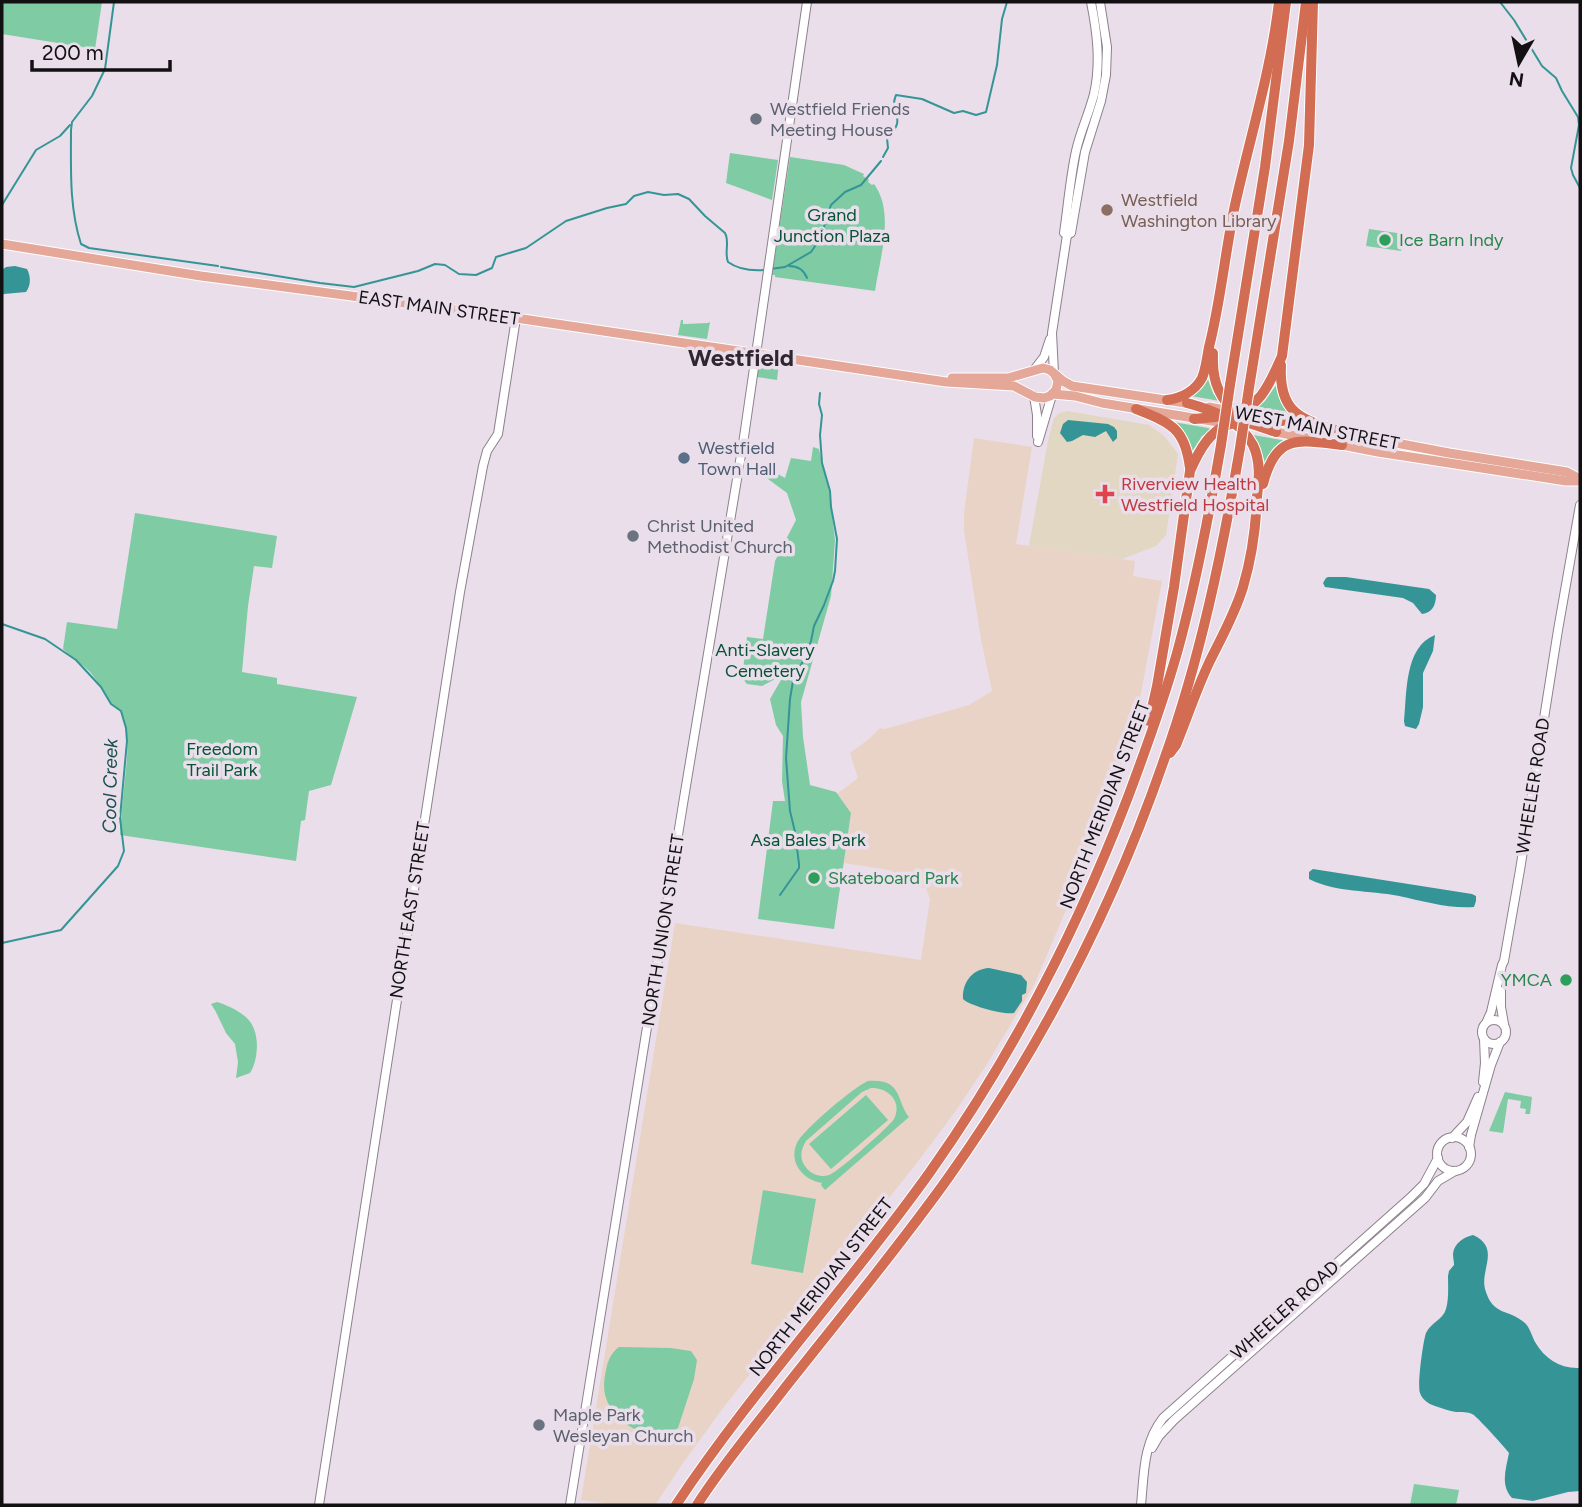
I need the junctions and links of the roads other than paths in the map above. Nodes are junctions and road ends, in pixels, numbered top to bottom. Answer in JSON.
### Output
{"nodes":[{"id":1,"x":807,"y":2,"type":"edge"},
{"id":2,"x":1091,"y":2,"type":"edge"},
{"id":3,"x":1100,"y":2,"type":"edge"},
{"id":4,"x":1279,"y":2,"type":"edge"},
{"id":5,"x":1286,"y":2,"type":"edge"},
{"id":6,"x":1306,"y":2,"type":"edge"},
{"id":7,"x":1313,"y":2,"type":"edge"},
{"id":8,"x":1067,"y":235,"type":"junction"},
{"id":9,"x":2,"y":244,"type":"edge"},
{"id":10,"x":516,"y":318,"type":"junction"},
{"id":11,"x":1216,"y":321,"type":"junction"},
{"id":12,"x":1052,"y":334,"type":"junction"},
{"id":13,"x":756,"y":354,"type":"junction"},
{"id":14,"x":1282,"y":356,"type":"junction"},
{"id":15,"x":1034,"y":370,"type":"junction"},
{"id":16,"x":1055,"y":374,"type":"junction"},
{"id":17,"x":923,"y":379,"type":"junction"},
{"id":18,"x":1053,"y":394,"type":"junction"},
{"id":19,"x":1033,"y":395,"type":"junction"},
{"id":20,"x":1167,"y":400,"type":"junction"},
{"id":21,"x":1187,"y":403,"type":"joint"},
{"id":22,"x":1136,"y":409,"type":"junction"},
{"id":23,"x":1234,"y":418,"type":"junction"},
{"id":24,"x":1194,"y":419,"type":"joint"},
{"id":25,"x":1282,"y":421,"type":"joint"},
{"id":26,"x":1276,"y":432,"type":"joint"},
{"id":27,"x":1350,"y":434,"type":"junction"},
{"id":28,"x":1342,"y":444,"type":"junction"},
{"id":29,"x":1190,"y":471,"type":"junction"},
{"id":30,"x":1580,"y":480,"type":"edge"},
{"id":31,"x":1580,"y":505,"type":"edge"},
{"id":32,"x":1257,"y":508,"type":"junction"},
{"id":33,"x":1144,"y":754,"type":"junction"},
{"id":34,"x":1165,"y":759,"type":"junction"},
{"id":35,"x":1504,"y":961,"type":"junction"},
{"id":36,"x":1487,"y":1021,"type":"junction"},
{"id":37,"x":1503,"y":1024,"type":"junction"},
{"id":38,"x":1484,"y":1039,"type":"junction"},
{"id":39,"x":1500,"y":1042,"type":"junction"},
{"id":40,"x":1452,"y":1138,"type":"junction"},
{"id":41,"x":1469,"y":1147,"type":"junction"},
{"id":42,"x":1438,"y":1158,"type":"junction"},
{"id":43,"x":1455,"y":1171,"type":"junction"},
{"id":44,"x":1145,"y":1468,"type":"junction"},
{"id":45,"x":319,"y":1505,"type":"edge"},
{"id":46,"x":570,"y":1505,"type":"edge"},
{"id":47,"x":676,"y":1505,"type":"edge"},
{"id":48,"x":697,"y":1505,"type":"edge"},
{"id":49,"x":1141,"y":1505,"type":"edge"}],
"edges":[{"from":1,"to":13,"type":"street","name":"NORTH UNION STREET"},
{"from":2,"to":8,"type":"street"},
{"from":3,"to":8,"type":"street"},
{"from":4,"to":11,"type":"highway"},
{"from":5,"to":33,"type":"highway","name":"NORTH MERIDIAN STREET","bridge":true},
{"from":6,"to":34,"type":"highway","name":"NORTH MERIDIAN STREET","bridge":true},
{"from":7,"to":14,"type":"highway"},
{"from":8,"to":12,"type":"street"},
{"from":9,"to":10,"type":"main road","name":"EAST MAIN STREET"},
{"from":10,"to":13,"type":"main road","name":"EAST MAIN STREET"},
{"from":10,"to":45,"type":"street","name":"NORTH EAST STREET"},
{"from":11,"to":20,"type":"highway"},
{"from":11,"to":23,"type":"highway"},
{"from":12,"to":15,"type":"street"},
{"from":12,"to":16,"type":"street"},
{"from":13,"to":17,"type":"main road"},
{"from":13,"to":46,"type":"street","name":"NORTH UNION STREET"},
{"from":14,"to":23,"type":"highway"},
{"from":14,"to":27,"type":"highway"},
{"from":15,"to":16,"type":"main road"},
{"from":15,"to":17,"type":"main road"},
{"from":15,"to":19,"type":"main road"},
{"from":16,"to":18,"type":"main road"},
{"from":16,"to":20,"type":"main road"},
{"from":17,"to":19,"type":"main road"},
{"from":18,"to":19,"type":"main road"},
{"from":18,"to":19,"type":"street"},
{"from":18,"to":22,"type":"main road"},
{"from":20,"to":21,"type":"main road"},
{"from":21,"to":23,"type":"highway"},
{"from":22,"to":24,"type":"main road"},
{"from":22,"to":29,"type":"highway"},
{"from":23,"to":24,"type":"highway"},
{"from":23,"to":25,"type":"highway"},
{"from":23,"to":26,"type":"highway"},
{"from":23,"to":29,"type":"highway"},
{"from":23,"to":32,"type":"highway"},
{"from":25,"to":27,"type":"main road","name":"WEST MAIN STREET"},
{"from":26,"to":28,"type":"main road","name":"WEST MAIN STREET"},
{"from":27,"to":30,"type":"main road","name":"WEST MAIN STREET"},
{"from":28,"to":30,"type":"main road","name":"WEST MAIN STREET"},
{"from":28,"to":32,"type":"highway"},
{"from":29,"to":33,"type":"highway"},
{"from":31,"to":35,"type":"street","name":"WHEELER ROAD"},
{"from":32,"to":34,"type":"highway"},
{"from":33,"to":47,"type":"highway","name":"NORTH MERIDIAN STREET"},
{"from":34,"to":48,"type":"highway","name":"NORTH MERIDIAN STREET"},
{"from":35,"to":36,"type":"street","name":"WHEELER ROAD"},
{"from":35,"to":37,"type":"street","name":"WHEELER ROAD"},
{"from":36,"to":37,"type":"street"},
{"from":36,"to":38,"type":"street"},
{"from":37,"to":39,"type":"street"},
{"from":38,"to":39,"type":"street"},
{"from":38,"to":40,"type":"street"},
{"from":39,"to":41,"type":"street"},
{"from":40,"to":41,"type":"street"},
{"from":40,"to":42,"type":"street"},
{"from":41,"to":43,"type":"street"},
{"from":42,"to":43,"type":"street"},
{"from":42,"to":44,"type":"street","name":"WHEELER ROAD"},
{"from":43,"to":44,"type":"street","name":"WHEELER ROAD"},
{"from":44,"to":49,"type":"street","name":"WHEELER ROAD"}]}
